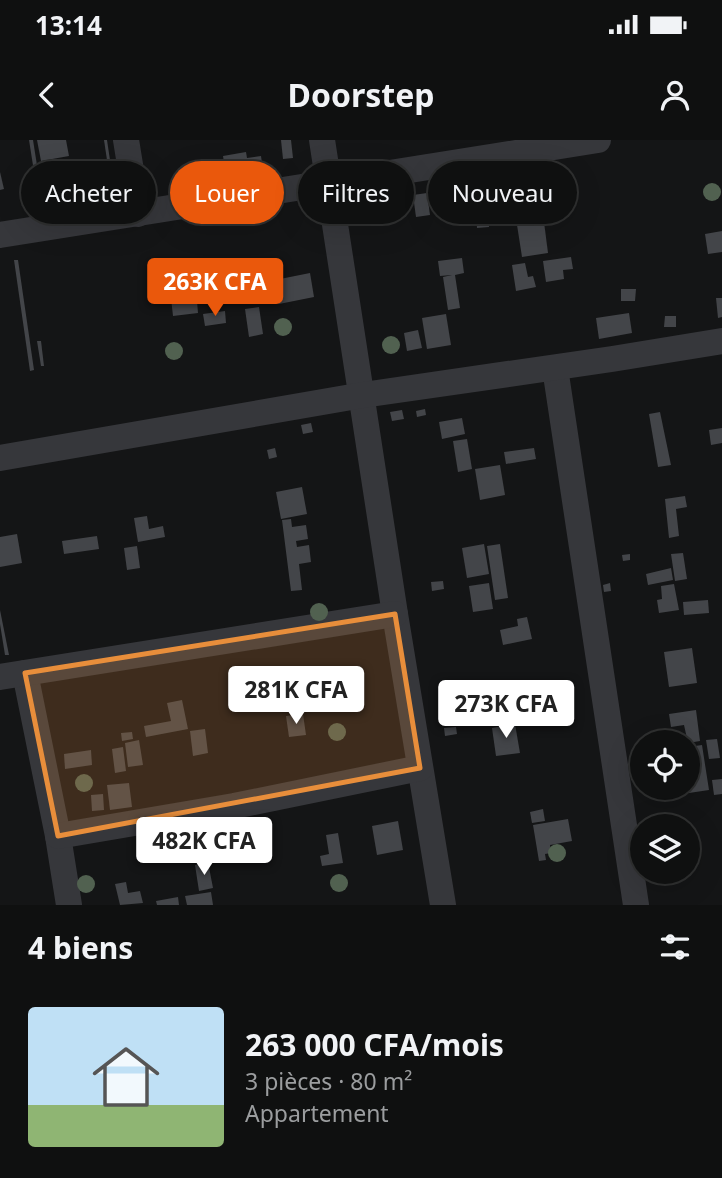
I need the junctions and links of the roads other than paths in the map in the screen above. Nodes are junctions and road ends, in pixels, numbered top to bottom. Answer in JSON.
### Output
{"nodes":[{"id":1,"x":126,"y":140,"type":"edge"},
{"id":2,"x":322,"y":140,"type":"edge"},
{"id":3,"x":598,"y":140,"type":"edge"},
{"id":4,"x":515,"y":147,"type":"edge"},
{"id":5,"x":129,"y":161,"type":"edge"},
{"id":6,"x":326,"y":161,"type":"edge"},
{"id":7,"x":414,"y":166,"type":"edge"},
{"id":8,"x":298,"y":187,"type":"edge"},
{"id":9,"x":156,"y":211,"type":"edge"},
{"id":10,"x":72,"y":224,"type":"edge"},
{"id":11,"x":336,"y":224,"type":"edge"},
{"id":12,"x":0,"y":235,"type":"edge"},
{"id":13,"x":722,"y":341,"type":"edge"},
{"id":14,"x":555,"y":368,"type":"junction"},
{"id":15,"x":362,"y":395,"type":"junction"},
{"id":16,"x":0,"y":458,"type":"edge"},
{"id":17,"x":395,"y":614,"type":"junction"},
{"id":18,"x":13,"y":675,"type":"edge"},
{"id":19,"x":420,"y":768,"type":"junction"},
{"id":20,"x":58,"y":836,"type":"junction"},
{"id":21,"x":69,"y":905,"type":"edge"},
{"id":22,"x":443,"y":905,"type":"edge"},
{"id":23,"x":636,"y":905,"type":"edge"}],
"edges":[{"from":1,"to":5,"type":"street"},
{"from":2,"to":6,"type":"street"},
{"from":3,"to":4,"type":"street"},
{"from":4,"to":7,"type":"street"},
{"from":8,"to":9,"type":"street"},
{"from":10,"to":12,"type":"street"},
{"from":11,"to":15,"type":"street"},
{"from":13,"to":14,"type":"street"},
{"from":14,"to":15,"type":"street"},
{"from":14,"to":23,"type":"street"},
{"from":15,"to":16,"type":"street"},
{"from":15,"to":17,"type":"street"},
{"from":17,"to":18,"type":"street"},
{"from":17,"to":19,"type":"street"},
{"from":18,"to":20,"type":"street"},
{"from":19,"to":20,"type":"street"},
{"from":19,"to":22,"type":"street"},
{"from":20,"to":21,"type":"street"}]}
